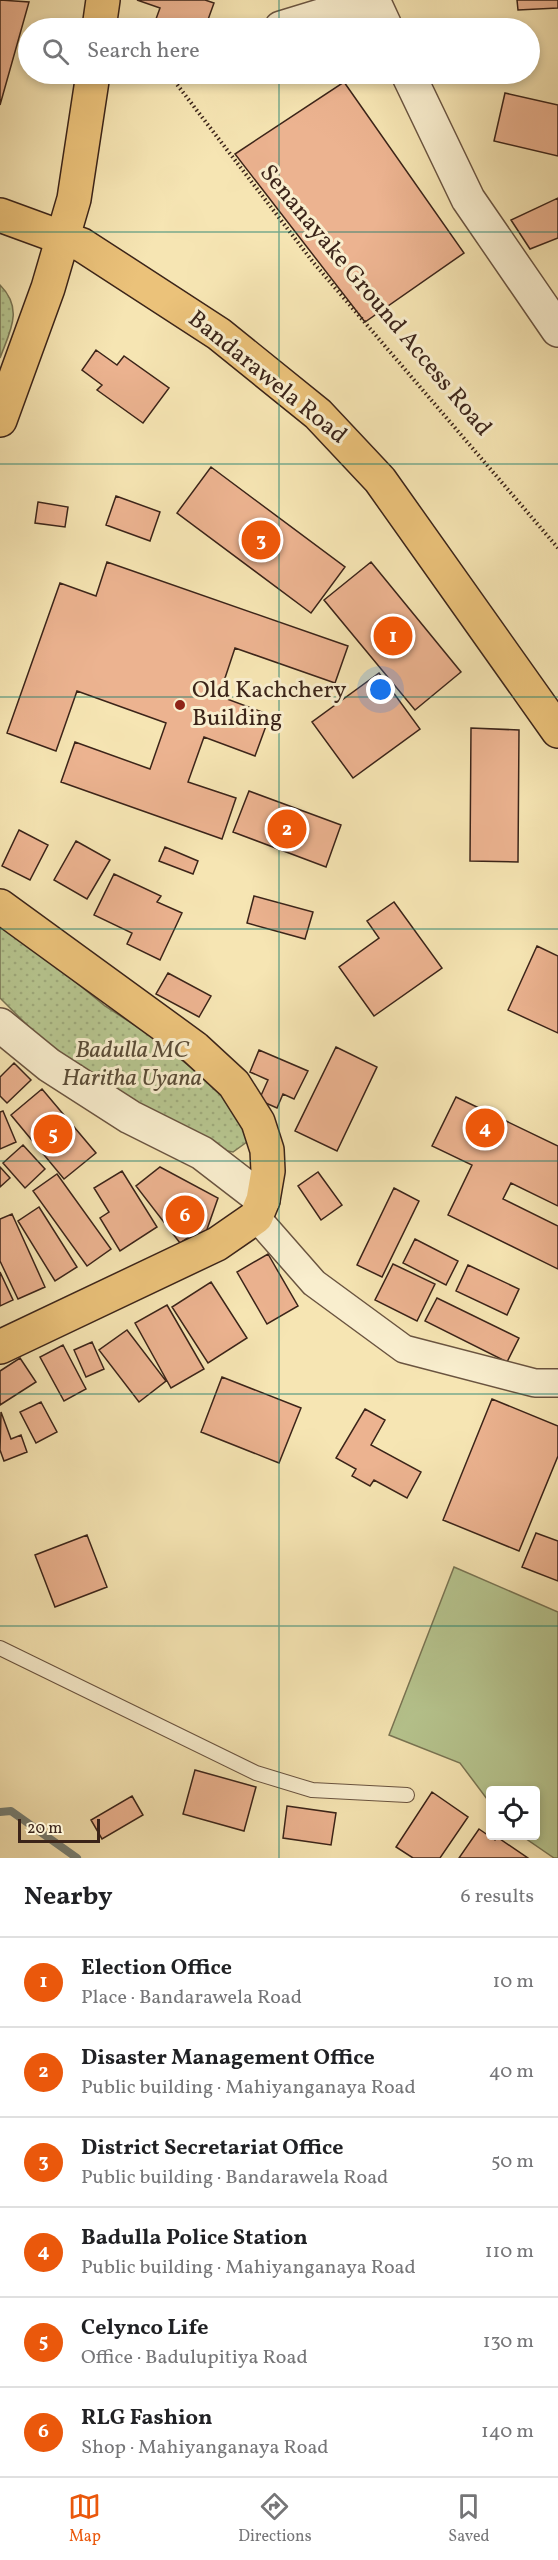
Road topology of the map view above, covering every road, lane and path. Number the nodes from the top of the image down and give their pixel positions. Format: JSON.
{"nodes":[{"id":1,"x":103,"y":0,"type":"edge"},
{"id":2,"x":373,"y":0,"type":"edge"},
{"id":3,"x":100,"y":18,"type":"edge"},
{"id":4,"x":314,"y":18,"type":"edge"},
{"id":5,"x":381,"y":18,"type":"edge"},
{"id":6,"x":91,"y":84,"type":"edge"},
{"id":7,"x":177,"y":84,"type":"edge"},
{"id":8,"x":413,"y":84,"type":"edge"},
{"id":9,"x":0,"y":215,"type":"edge"},
{"id":10,"x":63,"y":237,"type":"junction"},
{"id":11,"x":558,"y":330,"type":"edge"},
{"id":12,"x":0,"y":420,"type":"edge"},
{"id":13,"x":558,"y":548,"type":"edge"},
{"id":14,"x":558,"y":731,"type":"edge"},
{"id":15,"x":0,"y":906,"type":"edge"},
{"id":16,"x":0,"y":1024,"type":"edge"},
{"id":17,"x":260,"y":1208,"type":"junction"},
{"id":18,"x":0,"y":1347,"type":"edge"},
{"id":19,"x":558,"y":1383,"type":"edge"},
{"id":20,"x":0,"y":1648,"type":"edge"},
{"id":21,"x":407,"y":1795,"type":"dead end"}],
"edges":[{"from":1,"to":3,"type":"main road"},
{"from":2,"to":4,"type":"street"},
{"from":2,"to":5,"type":"street"},
{"from":6,"to":10,"type":"main road"},
{"from":7,"to":13,"type":"path","name":"Senanayake Ground Access Road"},
{"from":8,"to":11,"type":"street"},
{"from":9,"to":10,"type":"main road","name":"Bandarawela Road"},
{"from":10,"to":12,"type":"main road"},
{"from":10,"to":14,"type":"main road","name":"Bandarawela Road"},
{"from":15,"to":17,"type":"main road"},
{"from":16,"to":17,"type":"street"},
{"from":17,"to":18,"type":"main road"},
{"from":17,"to":19,"type":"street"},
{"from":20,"to":21,"type":"lane"}]}
